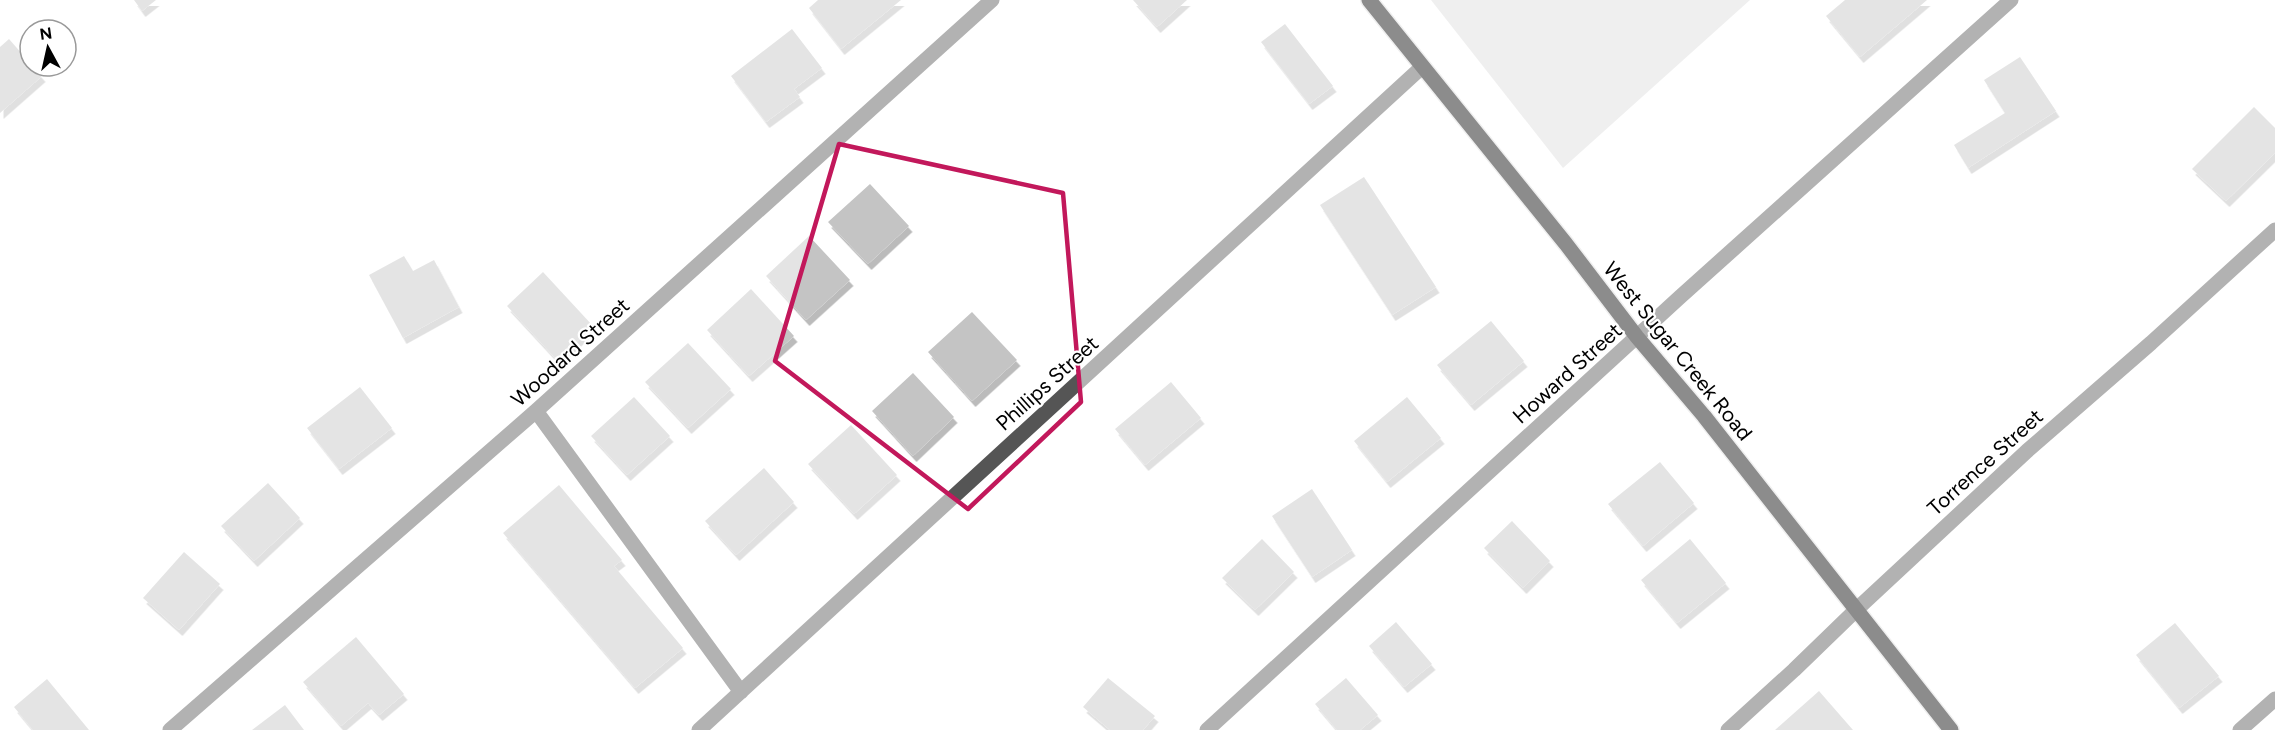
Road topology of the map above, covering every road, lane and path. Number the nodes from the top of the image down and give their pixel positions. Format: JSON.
{"nodes":[{"id":1,"x":992,"y":0,"type":"edge"},
{"id":2,"x":1369,"y":0,"type":"edge"},
{"id":3,"x":2011,"y":0,"type":"edge"},
{"id":4,"x":1422,"y":67,"type":"junction"},
{"id":5,"x":2275,"y":230,"type":"edge"},
{"id":6,"x":1637,"y":338,"type":"junction"},
{"id":7,"x":536,"y":411,"type":"junction"},
{"id":8,"x":1857,"y":609,"type":"junction"},
{"id":9,"x":741,"y":692,"type":"junction"},
{"id":10,"x":2275,"y":699,"type":"edge"},
{"id":11,"x":170,"y":730,"type":"edge"},
{"id":12,"x":699,"y":730,"type":"edge"},
{"id":13,"x":1206,"y":730,"type":"edge"},
{"id":14,"x":1728,"y":730,"type":"edge"},
{"id":15,"x":1952,"y":730,"type":"edge"},
{"id":16,"x":2240,"y":730,"type":"edge"}],
"edges":[{"from":1,"to":7,"type":"street","name":"Woodard Street"},
{"from":2,"to":4,"type":"main road","name":"West Sugar Creek Road"},
{"from":3,"to":6,"type":"street","name":"Howard Street"},
{"from":4,"to":6,"type":"main road","name":"West Sugar Creek Road"},
{"from":4,"to":9,"type":"street","name":"Phillips Street"},
{"from":5,"to":8,"type":"street","name":"Torrence Street"},
{"from":6,"to":8,"type":"main road","name":"West Sugar Creek Road"},
{"from":6,"to":13,"type":"street","name":"Howard Street"},
{"from":7,"to":9,"type":"street"},
{"from":7,"to":11,"type":"street","name":"Woodard Street"},
{"from":8,"to":14,"type":"street","name":"Torrence Street"},
{"from":8,"to":15,"type":"main road","name":"West Sugar Creek Road"},
{"from":9,"to":12,"type":"street","name":"Phillips Street"},
{"from":10,"to":16,"type":"street"}]}
